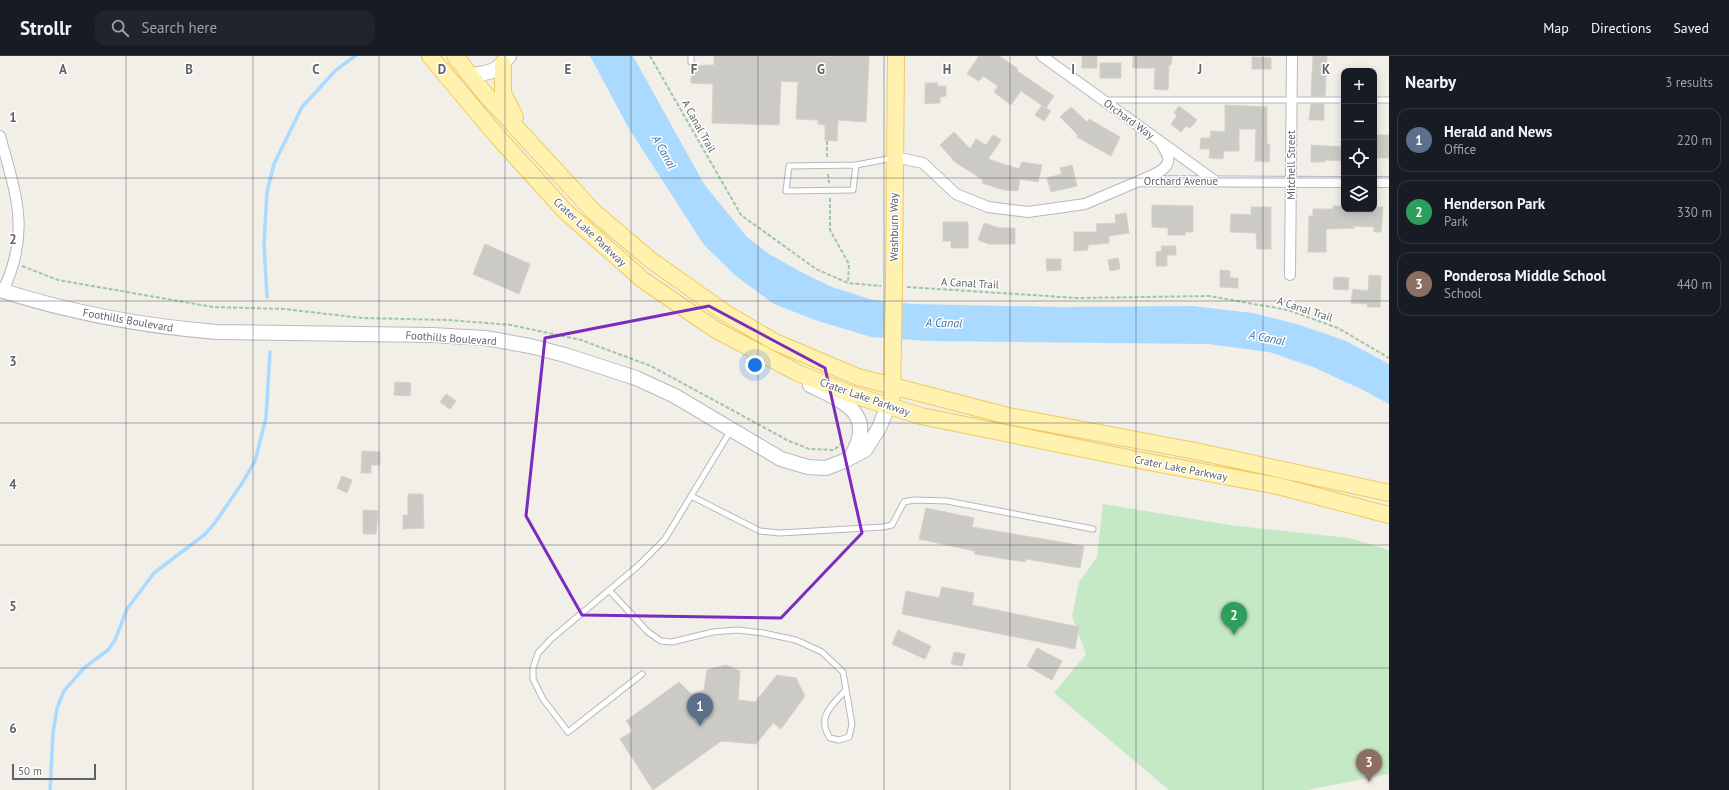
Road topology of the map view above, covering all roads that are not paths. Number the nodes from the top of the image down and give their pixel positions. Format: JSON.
{"nodes":[{"id":1,"x":430,"y":56,"type":"edge"},
{"id":2,"x":455,"y":56,"type":"edge"},
{"id":3,"x":896,"y":56,"type":"edge"},
{"id":4,"x":1042,"y":56,"type":"edge"},
{"id":5,"x":1292,"y":56,"type":"edge"},
{"id":6,"x":506,"y":60,"type":"edge"},
{"id":7,"x":470,"y":75,"type":"junction"},
{"id":8,"x":1292,"y":99,"type":"junction"},
{"id":9,"x":1103,"y":100,"type":"junction"},
{"id":10,"x":1341,"y":100,"type":"edge"},
{"id":11,"x":1377,"y":100,"type":"edge"},
{"id":12,"x":1389,"y":100,"type":"edge"},
{"id":13,"x":0,"y":136,"type":"edge"},
{"id":14,"x":1160,"y":141,"type":"junction"},
{"id":15,"x":533,"y":146,"type":"junction"},
{"id":16,"x":895,"y":157,"type":"junction"},
{"id":17,"x":856,"y":165,"type":"junction"},
{"id":18,"x":1139,"y":181,"type":"junction"},
{"id":19,"x":1215,"y":181,"type":"junction"},
{"id":20,"x":1291,"y":182,"type":"junction"},
{"id":21,"x":1341,"y":182,"type":"edge"},
{"id":22,"x":1377,"y":182,"type":"edge"},
{"id":23,"x":1389,"y":182,"type":"edge"},
{"id":24,"x":1290,"y":275,"type":"dead end"},
{"id":25,"x":2,"y":290,"type":"edge"},
{"id":26,"x":783,"y":365,"type":"junction"},
{"id":27,"x":890,"y":397,"type":"junction"},
{"id":28,"x":732,"y":430,"type":"junction"},
{"id":29,"x":851,"y":457,"type":"junction"},
{"id":30,"x":1389,"y":493,"type":"edge"},
{"id":31,"x":691,"y":496,"type":"junction"},
{"id":32,"x":1389,"y":515,"type":"edge"},
{"id":33,"x":1094,"y":529,"type":"dead end"},
{"id":34,"x":609,"y":590,"type":"junction"},
{"id":35,"x":642,"y":674,"type":"dead end"},
{"id":36,"x":846,"y":690,"type":"junction"}],
"edges":[{"from":1,"to":26,"type":"main road","name":"Crater Lake Parkway"},
{"from":2,"to":7,"type":"main road","name":"Crater Lake Parkway"},
{"from":3,"to":16,"type":"main road","name":"Washburn Way"},
{"from":4,"to":9,"type":"street","name":"Orchard Way"},
{"from":5,"to":8,"type":"street","name":"Mitchell Street"},
{"from":6,"to":7,"type":"main road"},
{"from":6,"to":15,"type":"main road"},
{"from":7,"to":15,"type":"main road","name":"Crater Lake Parkway"},
{"from":8,"to":9,"type":"lane"},
{"from":8,"to":10,"type":"lane"},
{"from":8,"to":20,"type":"street","name":"Mitchell Street"},
{"from":9,"to":14,"type":"street","name":"Orchard Way"},
{"from":11,"to":12,"type":"lane"},
{"from":13,"to":25,"type":"street"},
{"from":14,"to":18,"type":"street"},
{"from":14,"to":19,"type":"street","name":"Orchard Way"},
{"from":15,"to":27,"type":"main road","name":"Crater Lake Parkway"},
{"from":16,"to":17,"type":"lane"},
{"from":16,"to":18,"type":"street","name":"Orchard Avenue"},
{"from":16,"to":27,"type":"main road","name":"Washburn Way"},
{"from":17,"to":17,"type":"lane"},
{"from":18,"to":19,"type":"street","name":"Orchard Avenue"},
{"from":19,"to":20,"type":"street","name":"Orchard Avenue"},
{"from":20,"to":21,"type":"street","name":"Orchard Avenue"},
{"from":20,"to":24,"type":"street","name":"Mitchell Street"},
{"from":22,"to":23,"type":"street"},
{"from":25,"to":28,"type":"main road","name":"Foothills Boulevard"},
{"from":26,"to":27,"type":"main road","name":"Crater Lake Parkway"},
{"from":26,"to":29,"type":"main road"},
{"from":27,"to":29,"type":"main road","name":"Foothills Boulevard"},
{"from":27,"to":30,"type":"main road","name":"Crater Lake Parkway"},
{"from":27,"to":32,"type":"main road","name":"Crater Lake Parkway"},
{"from":28,"to":29,"type":"main road","name":"Foothills Boulevard"},
{"from":28,"to":31,"type":"lane"},
{"from":31,"to":33,"type":"lane"},
{"from":31,"to":34,"type":"lane"},
{"from":34,"to":35,"type":"lane"},
{"from":34,"to":36,"type":"lane"},
{"from":36,"to":36,"type":"lane"}]}
